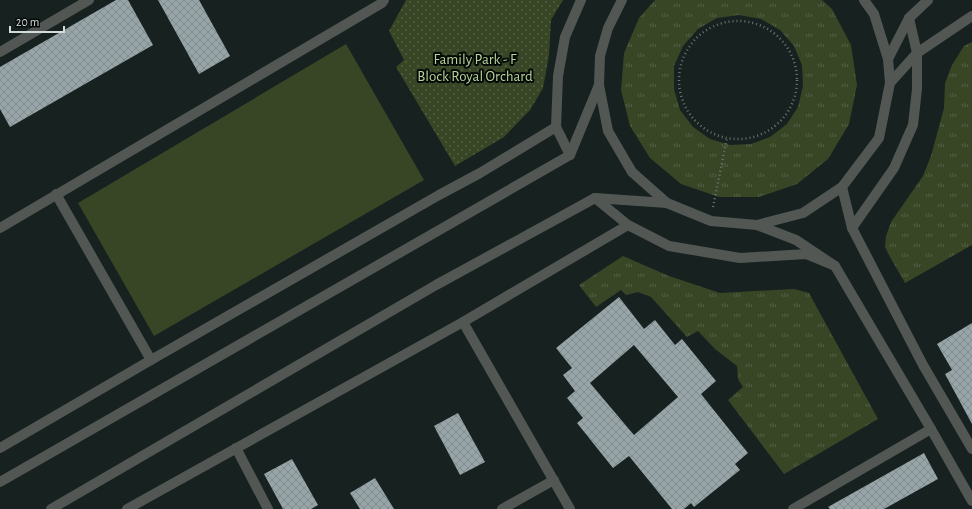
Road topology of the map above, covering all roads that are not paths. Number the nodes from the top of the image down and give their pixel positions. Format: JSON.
{"nodes":[{"id":1,"x":89,"y":0,"type":"edge"},
{"id":2,"x":384,"y":0,"type":"edge"},
{"id":3,"x":581,"y":0,"type":"edge"},
{"id":4,"x":622,"y":0,"type":"edge"},
{"id":5,"x":864,"y":0,"type":"edge"},
{"id":6,"x":928,"y":0,"type":"edge"},
{"id":7,"x":73,"y":4,"type":"edge"},
{"id":8,"x":972,"y":16,"type":"edge"},
{"id":9,"x":909,"y":18,"type":"junction"},
{"id":10,"x":0,"y":52,"type":"edge"},
{"id":11,"x":917,"y":53,"type":"junction"},
{"id":12,"x":888,"y":59,"type":"junction"},
{"id":13,"x":890,"y":83,"type":"junction"},
{"id":14,"x":599,"y":85,"type":"junction"},
{"id":15,"x":556,"y":127,"type":"junction"},
{"id":16,"x":570,"y":155,"type":"junction"},
{"id":17,"x":842,"y":187,"type":"junction"},
{"id":18,"x":56,"y":194,"type":"junction"},
{"id":19,"x":595,"y":198,"type":"junction"},
{"id":20,"x":667,"y":203,"type":"junction"},
{"id":21,"x":628,"y":225,"type":"junction"},
{"id":22,"x":757,"y":225,"type":"junction"},
{"id":23,"x":0,"y":228,"type":"edge"},
{"id":24,"x":852,"y":228,"type":"junction"},
{"id":25,"x":835,"y":266,"type":"junction"},
{"id":26,"x":463,"y":322,"type":"junction"},
{"id":27,"x":151,"y":360,"type":"junction"},
{"id":28,"x":931,"y":429,"type":"junction"},
{"id":29,"x":0,"y":448,"type":"edge"},
{"id":30,"x":236,"y":448,"type":"junction"},
{"id":31,"x":972,"y":449,"type":"edge"},
{"id":32,"x":554,"y":480,"type":"junction"},
{"id":33,"x":0,"y":482,"type":"edge"},
{"id":34,"x":972,"y":501,"type":"edge"},
{"id":35,"x":804,"y":506,"type":"edge"},
{"id":36,"x":51,"y":509,"type":"edge"},
{"id":37,"x":127,"y":509,"type":"edge"},
{"id":38,"x":268,"y":509,"type":"edge"},
{"id":39,"x":502,"y":509,"type":"edge"},
{"id":40,"x":570,"y":509,"type":"edge"},
{"id":41,"x":794,"y":509,"type":"edge"}],
"edges":[{"from":1,"to":7,"type":"street"},
{"from":2,"to":18,"type":"street"},
{"from":3,"to":15,"type":"street"},
{"from":4,"to":14,"type":"street"},
{"from":5,"to":12,"type":"street"},
{"from":6,"to":9,"type":"street"},
{"from":7,"to":10,"type":"street"},
{"from":8,"to":11,"type":"street"},
{"from":9,"to":11,"type":"street"},
{"from":9,"to":12,"type":"street"},
{"from":11,"to":13,"type":"street"},
{"from":11,"to":24,"type":"street"},
{"from":12,"to":13,"type":"street"},
{"from":13,"to":17,"type":"street"},
{"from":14,"to":16,"type":"street"},
{"from":14,"to":20,"type":"street"},
{"from":15,"to":16,"type":"street"},
{"from":15,"to":27,"type":"street"},
{"from":16,"to":33,"type":"street"},
{"from":17,"to":22,"type":"street"},
{"from":17,"to":24,"type":"street"},
{"from":18,"to":23,"type":"street"},
{"from":18,"to":27,"type":"street"},
{"from":19,"to":20,"type":"street"},
{"from":19,"to":21,"type":"street"},
{"from":19,"to":36,"type":"street"},
{"from":20,"to":22,"type":"street"},
{"from":21,"to":25,"type":"street"},
{"from":21,"to":26,"type":"street"},
{"from":22,"to":25,"type":"street"},
{"from":24,"to":31,"type":"street"},
{"from":25,"to":28,"type":"street"},
{"from":26,"to":30,"type":"street"},
{"from":26,"to":32,"type":"street"},
{"from":27,"to":29,"type":"street"},
{"from":28,"to":34,"type":"street"},
{"from":28,"to":35,"type":"street"},
{"from":30,"to":37,"type":"street"},
{"from":30,"to":38,"type":"street"},
{"from":32,"to":39,"type":"street"},
{"from":32,"to":40,"type":"street"},
{"from":35,"to":41,"type":"street"}]}
